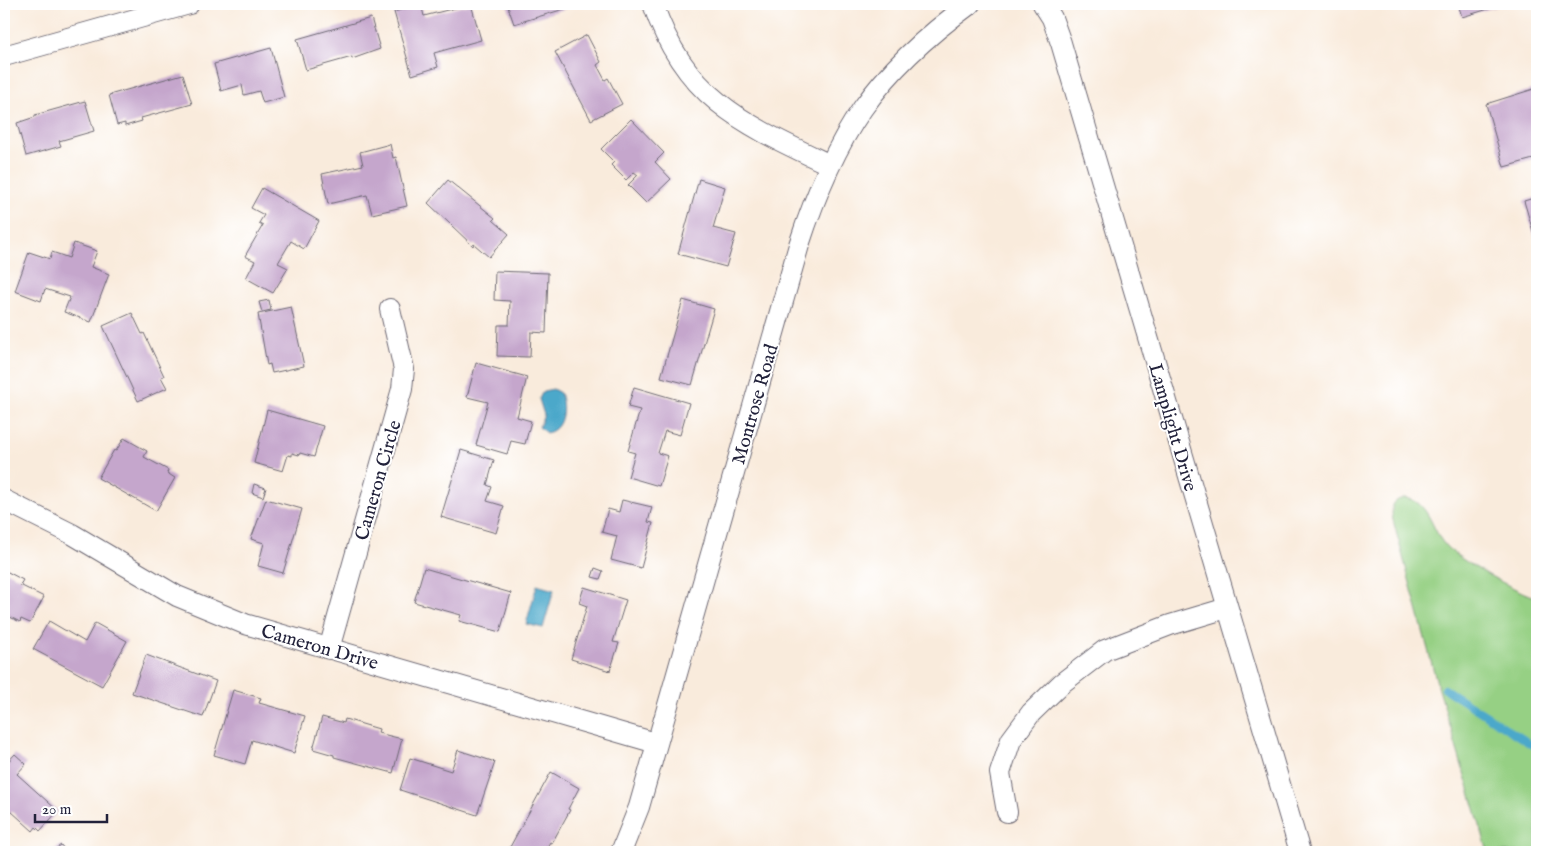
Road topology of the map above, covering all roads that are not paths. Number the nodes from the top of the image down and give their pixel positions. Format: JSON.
{"nodes":[{"id":1,"x":189,"y":4,"type":"edge"},
{"id":2,"x":653,"y":4,"type":"edge"},
{"id":3,"x":970,"y":4,"type":"edge"},
{"id":4,"x":1043,"y":4,"type":"edge"},
{"id":5,"x":4,"y":56,"type":"edge"},
{"id":6,"x":828,"y":164,"type":"junction"},
{"id":7,"x":390,"y":309,"type":"dead end"},
{"id":8,"x":4,"y":500,"type":"edge"},
{"id":9,"x":1227,"y":608,"type":"junction"},
{"id":10,"x":329,"y":649,"type":"junction"},
{"id":11,"x":656,"y":743,"type":"junction"},
{"id":12,"x":1007,"y":812,"type":"dead end"},
{"id":13,"x":621,"y":852,"type":"edge"},
{"id":14,"x":1300,"y":852,"type":"edge"}],
"edges":[{"from":1,"to":5,"type":"street"},
{"from":2,"to":6,"type":"street"},
{"from":3,"to":6,"type":"street","name":"Montrose Road"},
{"from":4,"to":9,"type":"street","name":"Lamplight Drive"},
{"from":6,"to":11,"type":"street","name":"Montrose Road"},
{"from":7,"to":10,"type":"street","name":"Cameron Circle"},
{"from":8,"to":10,"type":"street","name":"Cameron Drive"},
{"from":9,"to":12,"type":"street"},
{"from":9,"to":14,"type":"street","name":"Lamplight Drive"},
{"from":10,"to":11,"type":"street","name":"Cameron Drive"},
{"from":11,"to":13,"type":"street","name":"Montrose Road"}]}
